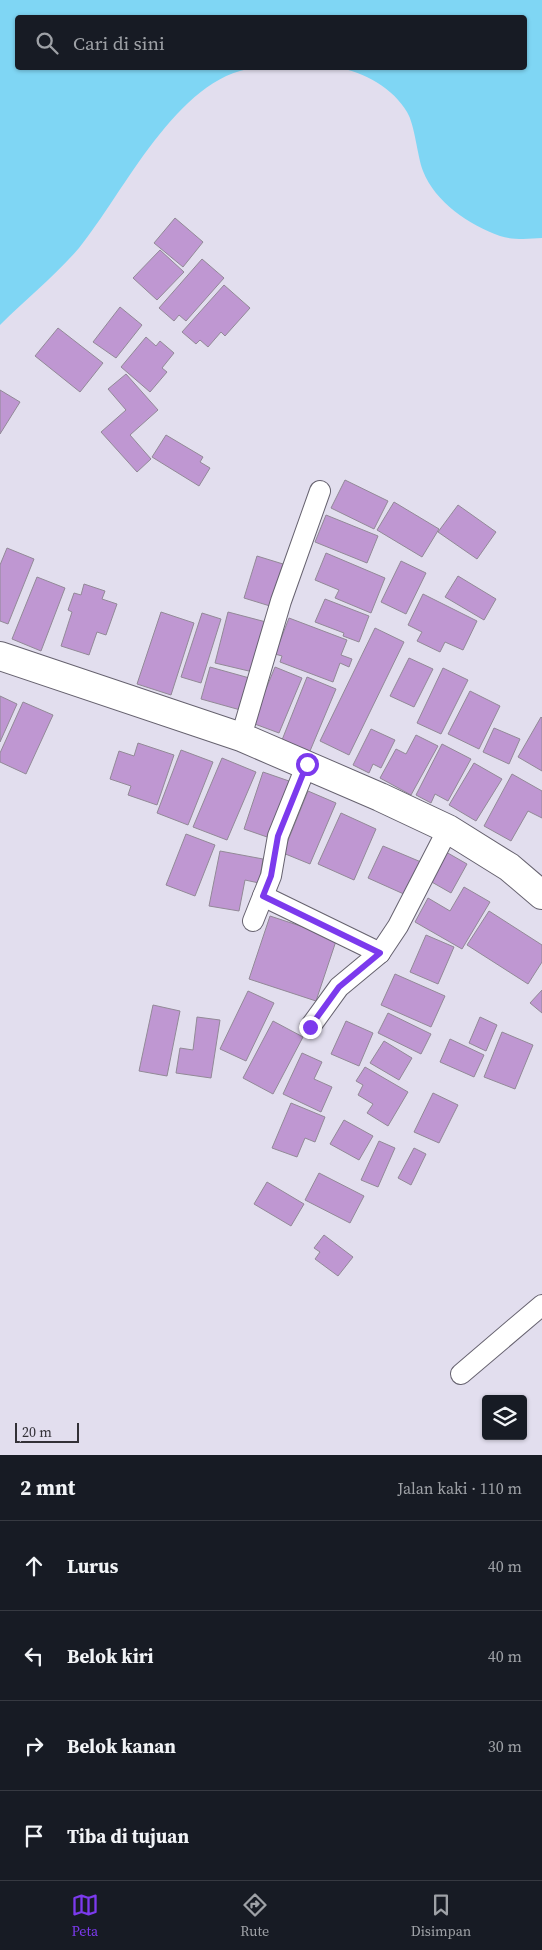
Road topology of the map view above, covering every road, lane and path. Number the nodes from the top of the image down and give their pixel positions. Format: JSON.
{"nodes":[{"id":1,"x":320,"y":491,"type":"dead end"},
{"id":2,"x":0,"y":656,"type":"edge"},
{"id":3,"x":241,"y":737,"type":"junction"},
{"id":4,"x":307,"y":764,"type":"junction"},
{"id":5,"x":448,"y":830,"type":"junction"},
{"id":6,"x":542,"y":895,"type":"edge"},
{"id":7,"x":263,"y":896,"type":"junction"},
{"id":8,"x":253,"y":921,"type":"dead end"},
{"id":9,"x":380,"y":953,"type":"junction"},
{"id":10,"x":310,"y":1027,"type":"dead end"},
{"id":11,"x":542,"y":1305,"type":"edge"},
{"id":12,"x":461,"y":1374,"type":"dead end"}],
"edges":[{"from":1,"to":3,"type":"street"},
{"from":2,"to":3,"type":"highway"},
{"from":3,"to":4,"type":"highway"},
{"from":4,"to":5,"type":"highway"},
{"from":4,"to":7,"type":"street"},
{"from":5,"to":6,"type":"highway"},
{"from":5,"to":9,"type":"street"},
{"from":7,"to":8,"type":"street"},
{"from":7,"to":9,"type":"street"},
{"from":9,"to":10,"type":"street"},
{"from":11,"to":12,"type":"street"}]}
